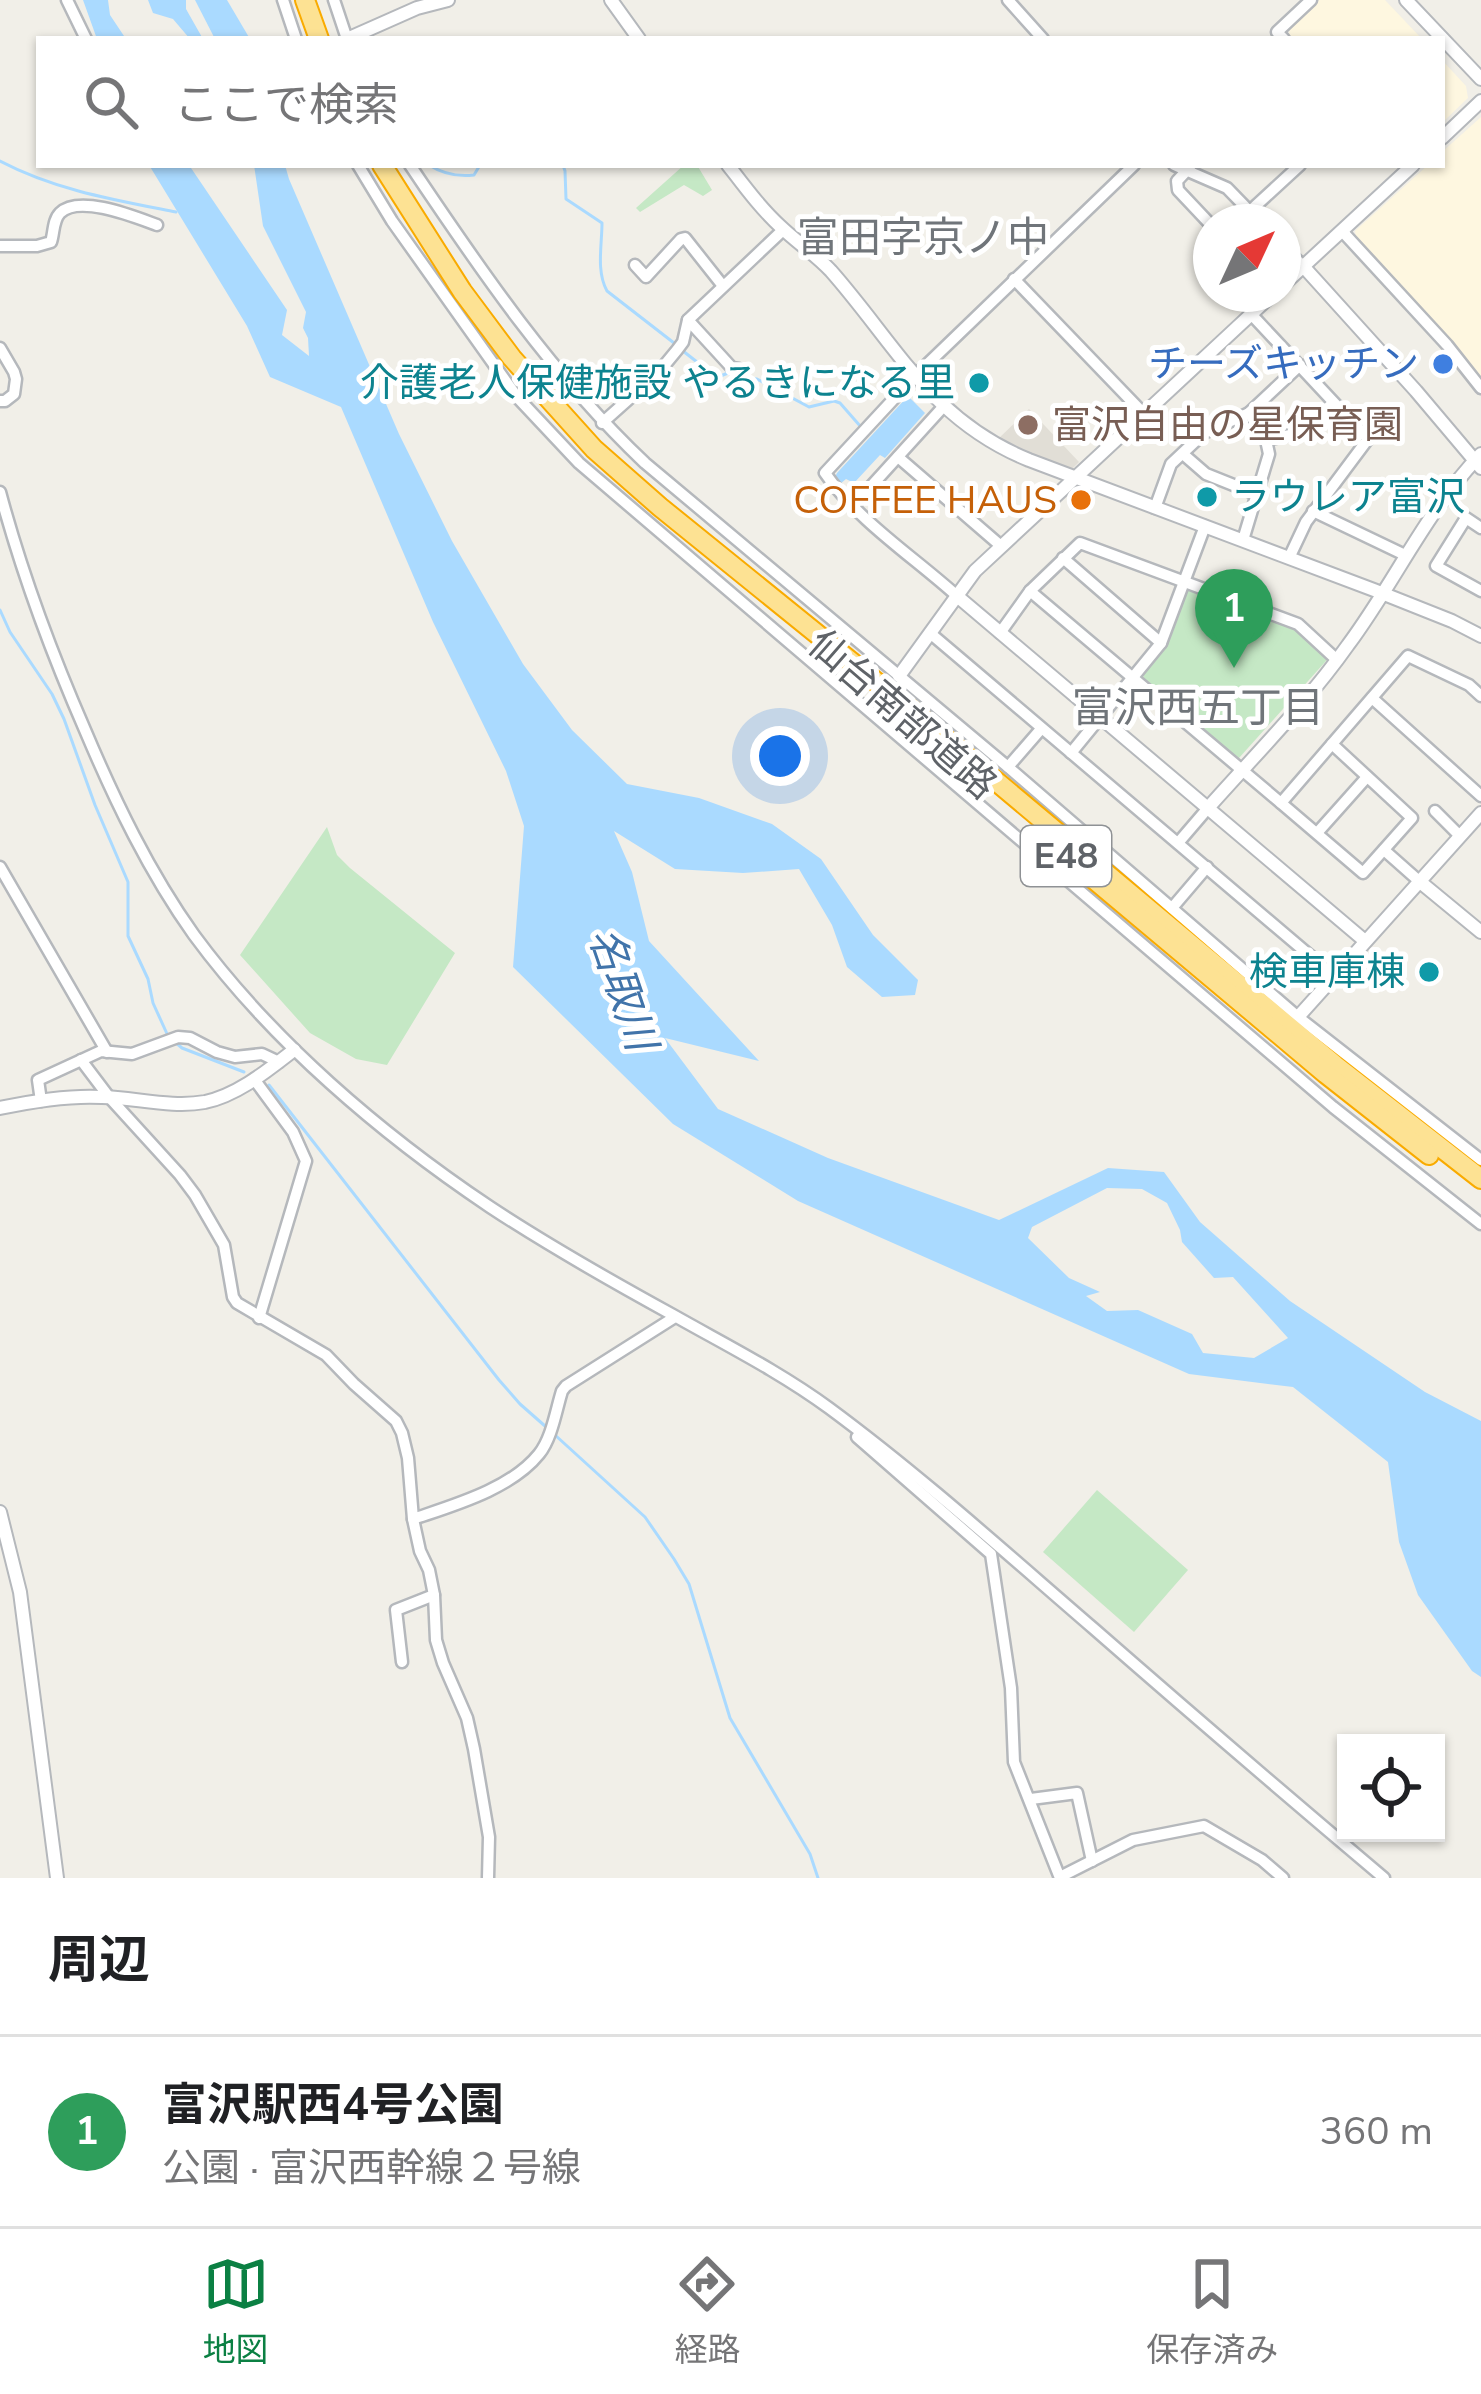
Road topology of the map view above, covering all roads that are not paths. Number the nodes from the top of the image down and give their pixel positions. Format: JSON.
{"nodes":[{"id":1,"x":68,"y":0,"type":"edge"},
{"id":2,"x":283,"y":0,"type":"edge"},
{"id":3,"x":305,"y":0,"type":"edge"},
{"id":4,"x":334,"y":0,"type":"edge"},
{"id":5,"x":448,"y":0,"type":"edge"},
{"id":6,"x":611,"y":0,"type":"edge"},
{"id":7,"x":1008,"y":0,"type":"edge"},
{"id":8,"x":1310,"y":0,"type":"edge"},
{"id":9,"x":1406,"y":0,"type":"edge"},
{"id":10,"x":85,"y":36,"type":"edge"},
{"id":11,"x":295,"y":36,"type":"edge"},
{"id":12,"x":318,"y":36,"type":"edge"},
{"id":13,"x":346,"y":36,"type":"edge"},
{"id":14,"x":354,"y":36,"type":"edge"},
{"id":15,"x":637,"y":36,"type":"edge"},
{"id":16,"x":1040,"y":36,"type":"edge"},
{"id":17,"x":1281,"y":36,"type":"edge"},
{"id":18,"x":1440,"y":36,"type":"edge"},
{"id":19,"x":1445,"y":41,"type":"edge"},
{"id":20,"x":1481,"y":79,"type":"edge"},
{"id":21,"x":1481,"y":101,"type":"edge"},
{"id":22,"x":1445,"y":135,"type":"edge"},
{"id":23,"x":360,"y":168,"type":"edge"},
{"id":24,"x":384,"y":168,"type":"edge"},
{"id":25,"x":412,"y":168,"type":"edge"},
{"id":26,"x":730,"y":168,"type":"edge"},
{"id":27,"x":1131,"y":168,"type":"edge"},
{"id":28,"x":1184,"y":168,"type":"edge"},
{"id":29,"x":1187,"y":168,"type":"edge"},
{"id":30,"x":1297,"y":168,"type":"edge"},
{"id":31,"x":1409,"y":168,"type":"edge"},
{"id":32,"x":1243,"y":204,"type":"edge"},
{"id":33,"x":1259,"y":204,"type":"edge"},
{"id":34,"x":1193,"y":206,"type":"edge"},
{"id":35,"x":157,"y":226,"type":"dead end"},
{"id":36,"x":783,"y":230,"type":"junction"},
{"id":37,"x":1342,"y":231,"type":"junction"},
{"id":38,"x":0,"y":245,"type":"edge"},
{"id":39,"x":635,"y":266,"type":"dead end"},
{"id":40,"x":1303,"y":266,"type":"joint"},
{"id":41,"x":1014,"y":279,"type":"junction"},
{"id":42,"x":723,"y":286,"type":"junction"},
{"id":43,"x":1251,"y":314,"type":"joint"},
{"id":44,"x":688,"y":320,"type":"junction"},
{"id":45,"x":0,"y":348,"type":"edge"},
{"id":46,"x":1300,"y":365,"type":"junction"},
{"id":47,"x":739,"y":369,"type":"dead end"},
{"id":48,"x":914,"y":376,"type":"junction"},
{"id":49,"x":1481,"y":388,"type":"edge"},
{"id":50,"x":0,"y":401,"type":"edge"},
{"id":51,"x":1334,"y":403,"type":"junction"},
{"id":52,"x":943,"y":407,"type":"junction"},
{"id":53,"x":1249,"y":413,"type":"junction"},
{"id":54,"x":1144,"y":414,"type":"junction"},
{"id":55,"x":602,"y":422,"type":"junction"},
{"id":56,"x":1266,"y":440,"type":"junction"},
{"id":57,"x":1183,"y":454,"type":"junction"},
{"id":58,"x":898,"y":457,"type":"junction"},
{"id":59,"x":1479,"y":460,"type":"edge"},
{"id":60,"x":1076,"y":477,"type":"junction"},
{"id":61,"x":0,"y":492,"type":"edge"},
{"id":62,"x":1256,"y":494,"type":"junction"},
{"id":63,"x":854,"y":505,"type":"junction"},
{"id":64,"x":660,"y":507,"type":"junction"},
{"id":65,"x":1155,"y":508,"type":"junction"},
{"id":66,"x":1313,"y":511,"type":"junction"},
{"id":67,"x":0,"y":515,"type":"edge"},
{"id":68,"x":1205,"y":526,"type":"junction"},
{"id":69,"x":10,"y":527,"type":"junction"},
{"id":70,"x":1481,"y":528,"type":"edge"},
{"id":71,"x":1243,"y":540,"type":"junction"},
{"id":72,"x":1001,"y":546,"type":"junction"},
{"id":73,"x":1405,"y":555,"type":"junction"},
{"id":74,"x":1289,"y":558,"type":"junction"},
{"id":75,"x":1063,"y":559,"type":"junction"},
{"id":76,"x":1186,"y":581,"type":"junction"},
{"id":77,"x":1030,"y":591,"type":"junction"},
{"id":78,"x":1481,"y":591,"type":"edge"},
{"id":79,"x":1384,"y":594,"type":"junction"},
{"id":80,"x":957,"y":596,"type":"junction"},
{"id":81,"x":930,"y":632,"type":"junction"},
{"id":82,"x":1000,"y":633,"type":"junction"},
{"id":83,"x":1481,"y":635,"type":"edge"},
{"id":84,"x":1161,"y":643,"type":"junction"},
{"id":85,"x":1337,"y":660,"type":"junction"},
{"id":86,"x":899,"y":676,"type":"junction"},
{"id":87,"x":1133,"y":678,"type":"junction"},
{"id":88,"x":1481,"y":696,"type":"edge"},
{"id":89,"x":1372,"y":698,"type":"junction"},
{"id":90,"x":1100,"y":718,"type":"junction"},
{"id":91,"x":1041,"y":729,"type":"junction"},
{"id":92,"x":1332,"y":744,"type":"junction"},
{"id":93,"x":1071,"y":753,"type":"junction"},
{"id":94,"x":1008,"y":767,"type":"junction"},
{"id":95,"x":1242,"y":770,"type":"junction"},
{"id":96,"x":1367,"y":777,"type":"junction"},
{"id":97,"x":1481,"y":796,"type":"edge"},
{"id":98,"x":1281,"y":803,"type":"junction"},
{"id":99,"x":1208,"y":808,"type":"junction"},
{"id":100,"x":1435,"y":811,"type":"dead end"},
{"id":101,"x":1481,"y":813,"type":"edge"},
{"id":102,"x":1317,"y":833,"type":"junction"},
{"id":103,"x":1460,"y":836,"type":"junction"},
{"id":104,"x":1178,"y":843,"type":"junction"},
{"id":105,"x":1384,"y":850,"type":"junction"},
{"id":106,"x":1207,"y":867,"type":"junction"},
{"id":107,"x":0,"y":868,"type":"edge"},
{"id":108,"x":1419,"y":880,"type":"junction"},
{"id":109,"x":1172,"y":908,"type":"junction"},
{"id":110,"x":1481,"y":932,"type":"edge"},
{"id":111,"x":1365,"y":941,"type":"junction"},
{"id":112,"x":1334,"y":976,"type":"junction"},
{"id":113,"x":1298,"y":1017,"type":"junction"},
{"id":114,"x":294,"y":1050,"type":"junction"},
{"id":115,"x":107,"y":1052,"type":"junction"},
{"id":116,"x":81,"y":1060,"type":"junction"},
{"id":117,"x":279,"y":1062,"type":"junction"},
{"id":118,"x":254,"y":1079,"type":"junction"},
{"id":119,"x":109,"y":1097,"type":"junction"},
{"id":120,"x":41,"y":1101,"type":"junction"},
{"id":121,"x":0,"y":1108,"type":"edge"},
{"id":122,"x":1481,"y":1160,"type":"edge"},
{"id":123,"x":1481,"y":1179,"type":"edge"},
{"id":124,"x":1481,"y":1194,"type":"edge"},
{"id":125,"x":1480,"y":1222,"type":"edge"},
{"id":126,"x":675,"y":1317,"type":"junction"},
{"id":127,"x":259,"y":1318,"type":"junction"},
{"id":128,"x":830,"y":1408,"type":"junction"},
{"id":129,"x":0,"y":1512,"type":"edge"},
{"id":130,"x":413,"y":1520,"type":"junction"},
{"id":131,"x":434,"y":1595,"type":"junction"},
{"id":132,"x":402,"y":1662,"type":"dead end"},
{"id":133,"x":1030,"y":1799,"type":"junction"},
{"id":134,"x":1092,"y":1861,"type":"junction"},
{"id":135,"x":56,"y":1878,"type":"edge"},
{"id":136,"x":488,"y":1878,"type":"edge"},
{"id":137,"x":1060,"y":1878,"type":"edge"},
{"id":138,"x":1282,"y":1878,"type":"edge"},
{"id":139,"x":1384,"y":1878,"type":"edge"}],
"edges":[{"from":1,"to":10,"type":"street"},
{"from":2,"to":11,"type":"street"},
{"from":3,"to":12,"type":"highway"},
{"from":4,"to":13,"type":"street"},
{"from":5,"to":14,"type":"street"},
{"from":6,"to":15,"type":"street"},
{"from":7,"to":16,"type":"street"},
{"from":8,"to":17,"type":"street"},
{"from":9,"to":18,"type":"street"},
{"from":19,"to":20,"type":"street"},
{"from":21,"to":22,"type":"street"},
{"from":23,"to":125,"type":"street"},
{"from":24,"to":64,"type":"highway","name":"仙台南部道路","number":"E48"},
{"from":25,"to":55,"type":"street"},
{"from":26,"to":36,"type":"street"},
{"from":27,"to":41,"type":"street"},
{"from":28,"to":34,"type":"street"},
{"from":29,"to":32,"type":"street"},
{"from":30,"to":33,"type":"street"},
{"from":31,"to":37,"type":"street"},
{"from":35,"to":38,"type":"street"},
{"from":36,"to":42,"type":"street"},
{"from":36,"to":48,"type":"street"},
{"from":37,"to":40,"type":"street"},
{"from":37,"to":49,"type":"street"},
{"from":39,"to":42,"type":"street"},
{"from":40,"to":59,"type":"street"},
{"from":41,"to":48,"type":"street"},
{"from":41,"to":54,"type":"street"},
{"from":42,"to":44,"type":"street"},
{"from":43,"to":46,"type":"street"},
{"from":43,"to":54,"type":"street"},
{"from":44,"to":47,"type":"street"},
{"from":44,"to":55,"type":"street"},
{"from":45,"to":50,"type":"street"},
{"from":46,"to":51,"type":"street"},
{"from":46,"to":53,"type":"street"},
{"from":48,"to":52,"type":"street"},
{"from":48,"to":63,"type":"street"},
{"from":51,"to":56,"type":"street"},
{"from":51,"to":66,"type":"street"},
{"from":52,"to":58,"type":"street"},
{"from":52,"to":60,"type":"street"},
{"from":53,"to":56,"type":"street"},
{"from":53,"to":57,"type":"street"},
{"from":54,"to":60,"type":"street"},
{"from":55,"to":86,"type":"street"},
{"from":56,"to":62,"type":"street"},
{"from":57,"to":62,"type":"street"},
{"from":57,"to":65,"type":"street"},
{"from":58,"to":63,"type":"street"},
{"from":58,"to":72,"type":"street"},
{"from":59,"to":73,"type":"street"},
{"from":60,"to":65,"type":"street"},
{"from":60,"to":72,"type":"street"},
{"from":61,"to":69,"type":"street"},
{"from":62,"to":71,"type":"street"},
{"from":63,"to":80,"type":"street"},
{"from":64,"to":123,"type":"highway","name":"仙台南部道路","number":"E48"},
{"from":64,"to":124,"type":"highway","name":"仙台南部道路","number":"E48"},
{"from":65,"to":68,"type":"street"},
{"from":66,"to":73,"type":"street"},
{"from":66,"to":74,"type":"street"},
{"from":67,"to":69,"type":"street"},
{"from":68,"to":71,"type":"street"},
{"from":68,"to":76,"type":"street"},
{"from":69,"to":114,"type":"street"},
{"from":70,"to":78,"type":"street"},
{"from":71,"to":74,"type":"street"},
{"from":72,"to":80,"type":"street"},
{"from":73,"to":79,"type":"street"},
{"from":74,"to":79,"type":"street"},
{"from":75,"to":76,"type":"street"},
{"from":75,"to":77,"type":"street"},
{"from":75,"to":84,"type":"street"},
{"from":76,"to":84,"type":"street"},
{"from":76,"to":85,"type":"street"},
{"from":77,"to":82,"type":"street"},
{"from":77,"to":87,"type":"street"},
{"from":79,"to":83,"type":"street"},
{"from":79,"to":85,"type":"street"},
{"from":80,"to":81,"type":"street"},
{"from":80,"to":82,"type":"street"},
{"from":81,"to":86,"type":"street"},
{"from":81,"to":91,"type":"street"},
{"from":82,"to":90,"type":"street"},
{"from":84,"to":87,"type":"street"},
{"from":85,"to":95,"type":"street"},
{"from":86,"to":94,"type":"street"},
{"from":87,"to":90,"type":"street"},
{"from":87,"to":95,"type":"street"},
{"from":88,"to":89,"type":"street"},
{"from":89,"to":92,"type":"street"},
{"from":89,"to":97,"type":"street"},
{"from":90,"to":93,"type":"street"},
{"from":90,"to":99,"type":"street"},
{"from":91,"to":93,"type":"street"},
{"from":91,"to":94,"type":"street"},
{"from":92,"to":96,"type":"street"},
{"from":92,"to":98,"type":"street"},
{"from":93,"to":104,"type":"street"},
{"from":94,"to":109,"type":"street"},
{"from":95,"to":98,"type":"street"},
{"from":95,"to":99,"type":"street"},
{"from":96,"to":102,"type":"street"},
{"from":96,"to":105,"type":"street"},
{"from":98,"to":102,"type":"street"},
{"from":99,"to":104,"type":"street"},
{"from":99,"to":111,"type":"street"},
{"from":100,"to":103,"type":"street"},
{"from":101,"to":103,"type":"street"},
{"from":102,"to":105,"type":"street"},
{"from":103,"to":108,"type":"street"},
{"from":104,"to":106,"type":"street"},
{"from":105,"to":108,"type":"street"},
{"from":106,"to":109,"type":"street"},
{"from":106,"to":112,"type":"street"},
{"from":107,"to":115,"type":"street"},
{"from":108,"to":110,"type":"street"},
{"from":108,"to":111,"type":"street"},
{"from":109,"to":113,"type":"street"},
{"from":111,"to":112,"type":"street"},
{"from":112,"to":113,"type":"street"},
{"from":113,"to":122,"type":"street"},
{"from":114,"to":117,"type":"street"},
{"from":114,"to":126,"type":"street"},
{"from":115,"to":116,"type":"street"},
{"from":115,"to":117,"type":"street"},
{"from":116,"to":119,"type":"street"},
{"from":116,"to":120,"type":"street"},
{"from":117,"to":118,"type":"street"},
{"from":118,"to":119,"type":"street"},
{"from":118,"to":127,"type":"street"},
{"from":119,"to":120,"type":"street"},
{"from":119,"to":127,"type":"street"},
{"from":120,"to":121,"type":"street"},
{"from":126,"to":128,"type":"street"},
{"from":126,"to":130,"type":"street"},
{"from":127,"to":130,"type":"street"},
{"from":128,"to":133,"type":"street"},
{"from":128,"to":139,"type":"street"},
{"from":129,"to":135,"type":"street"},
{"from":130,"to":131,"type":"street"},
{"from":131,"to":132,"type":"street"},
{"from":131,"to":136,"type":"street"},
{"from":133,"to":134,"type":"street"},
{"from":133,"to":137,"type":"street"},
{"from":134,"to":137,"type":"street"},
{"from":134,"to":138,"type":"street"}]}
